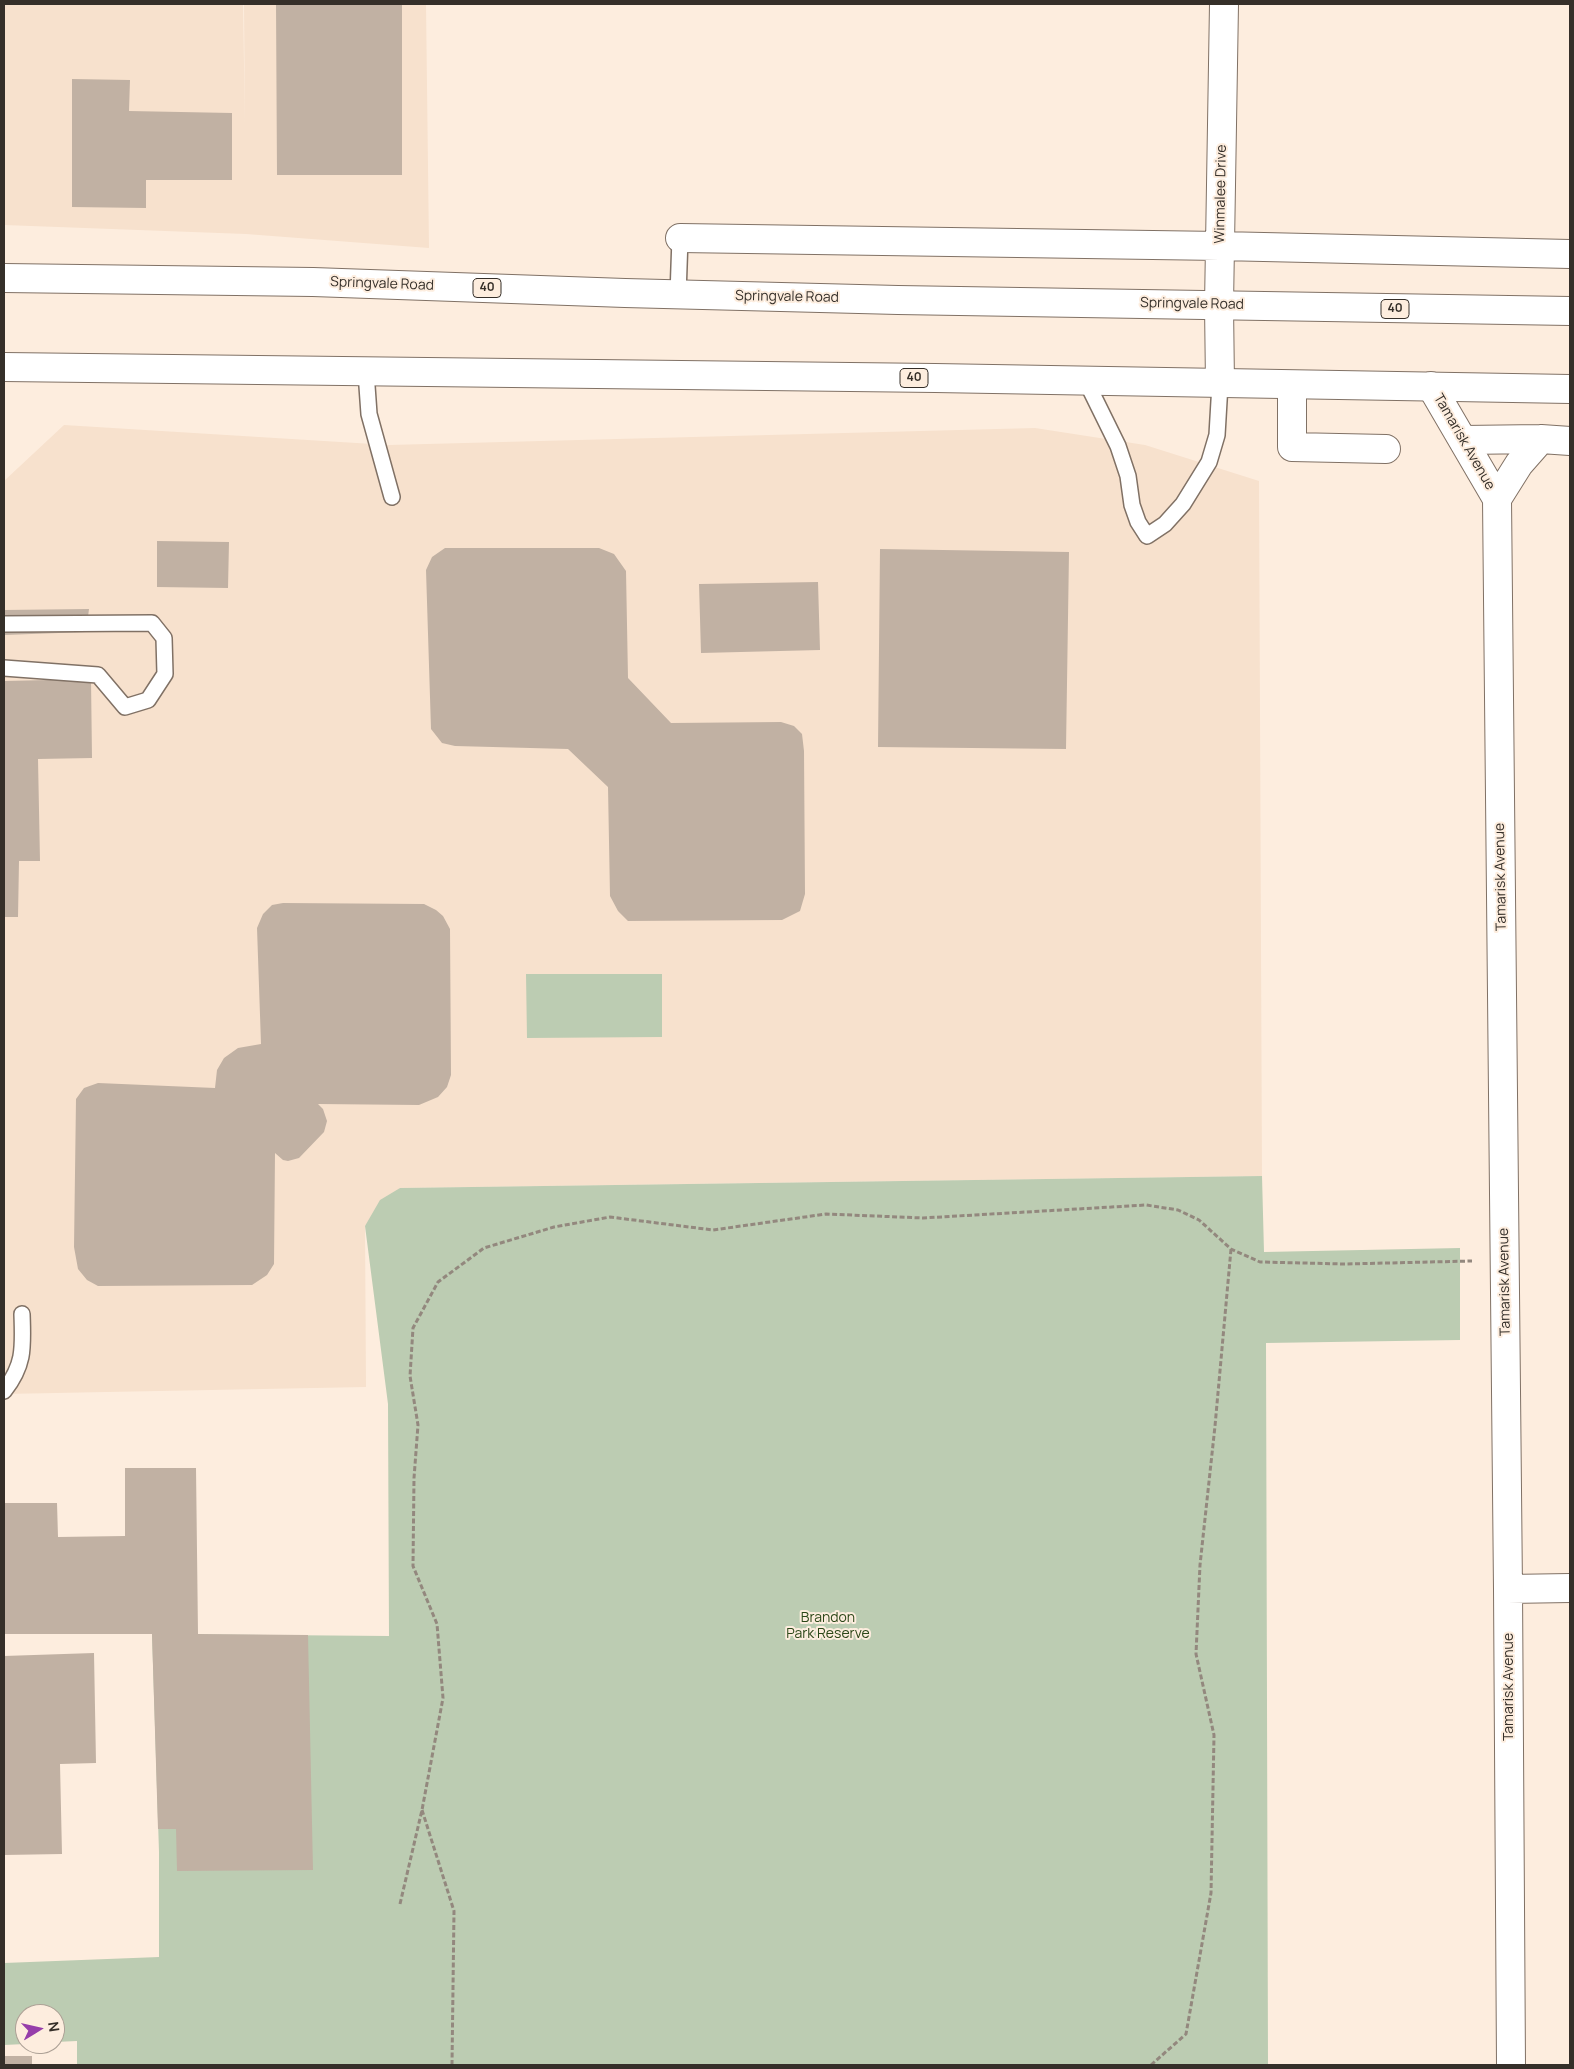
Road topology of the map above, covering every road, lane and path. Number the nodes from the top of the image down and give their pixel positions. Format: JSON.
{"nodes":[{"id":1,"x":1224,"y":4,"type":"edge"},
{"id":2,"x":680,"y":238,"type":"joint"},
{"id":3,"x":1220,"y":246,"type":"junction"},
{"id":4,"x":1570,"y":254,"type":"edge"},
{"id":5,"x":4,"y":278,"type":"edge"},
{"id":6,"x":678,"y":295,"type":"junction"},
{"id":7,"x":1219,"y":304,"type":"junction"},
{"id":8,"x":1570,"y":311,"type":"edge"},
{"id":9,"x":4,"y":367,"type":"edge"},
{"id":10,"x":366,"y":372,"type":"junction"},
{"id":11,"x":1086,"y":381,"type":"junction"},
{"id":12,"x":1220,"y":384,"type":"junction"},
{"id":13,"x":1292,"y":385,"type":"junction"},
{"id":14,"x":1430,"y":386,"type":"junction"},
{"id":15,"x":1570,"y":389,"type":"edge"},
{"id":16,"x":1542,"y":439,"type":"junction"},
{"id":17,"x":1463,"y":440,"type":"junction"},
{"id":18,"x":1570,"y":441,"type":"edge"},
{"id":19,"x":1386,"y":449,"type":"dead end"},
{"id":20,"x":392,"y":497,"type":"dead end"},
{"id":21,"x":1497,"y":499,"type":"junction"},
{"id":22,"x":4,"y":624,"type":"edge"},
{"id":23,"x":4,"y":668,"type":"edge"},
{"id":24,"x":1231,"y":1248,"type":"junction"},
{"id":25,"x":1505,"y":1260,"type":"junction"},
{"id":26,"x":22,"y":1314,"type":"dead end"},
{"id":27,"x":4,"y":1391,"type":"edge"},
{"id":28,"x":1570,"y":1588,"type":"edge"},
{"id":29,"x":1508,"y":1589,"type":"junction"},
{"id":30,"x":422,"y":1810,"type":"junction"},
{"id":31,"x":400,"y":1904,"type":"dead end"},
{"id":32,"x":452,"y":2065,"type":"edge"},
{"id":33,"x":1151,"y":2065,"type":"edge"},
{"id":34,"x":1511,"y":2065,"type":"edge"}],
"edges":[{"from":1,"to":3,"type":"main road","name":"Winmalee Drive"},
{"from":2,"to":3,"type":"main road"},
{"from":2,"to":6,"type":"lane"},
{"from":3,"to":4,"type":"main road"},
{"from":3,"to":7,"type":"main road","name":"Winmalee Drive"},
{"from":5,"to":6,"type":"main road","name":"Springvale Road","number":"40"},
{"from":6,"to":7,"type":"main road","name":"Springvale Road","number":"40"},
{"from":7,"to":8,"type":"main road","name":"Springvale Road","number":"40"},
{"from":7,"to":12,"type":"main road","name":"Winmalee Drive"},
{"from":9,"to":10,"type":"main road","number":"40"},
{"from":10,"to":11,"type":"main road","number":"40"},
{"from":10,"to":20,"type":"lane"},
{"from":11,"to":12,"type":"main road","number":"40"},
{"from":11,"to":12,"type":"lane"},
{"from":12,"to":13,"type":"main road","number":"40"},
{"from":13,"to":14,"type":"main road","number":"40"},
{"from":13,"to":19,"type":"main road"},
{"from":14,"to":15,"type":"main road","number":"40"},
{"from":14,"to":17,"type":"main road","name":"Tamarisk Avenue"},
{"from":16,"to":17,"type":"main road"},
{"from":16,"to":18,"type":"main road"},
{"from":16,"to":21,"type":"main road","name":"Tamarisk Avenue"},
{"from":17,"to":21,"type":"main road","name":"Tamarisk Avenue"},
{"from":21,"to":25,"type":"main road","name":"Tamarisk Avenue"},
{"from":22,"to":23,"type":"lane"},
{"from":24,"to":25,"type":"path"},
{"from":24,"to":30,"type":"path"},
{"from":24,"to":33,"type":"path"},
{"from":25,"to":29,"type":"main road","name":"Tamarisk Avenue"},
{"from":26,"to":27,"type":"lane"},
{"from":28,"to":29,"type":"main road"},
{"from":29,"to":34,"type":"main road","name":"Tamarisk Avenue"},
{"from":30,"to":31,"type":"path"},
{"from":30,"to":32,"type":"path"}]}
